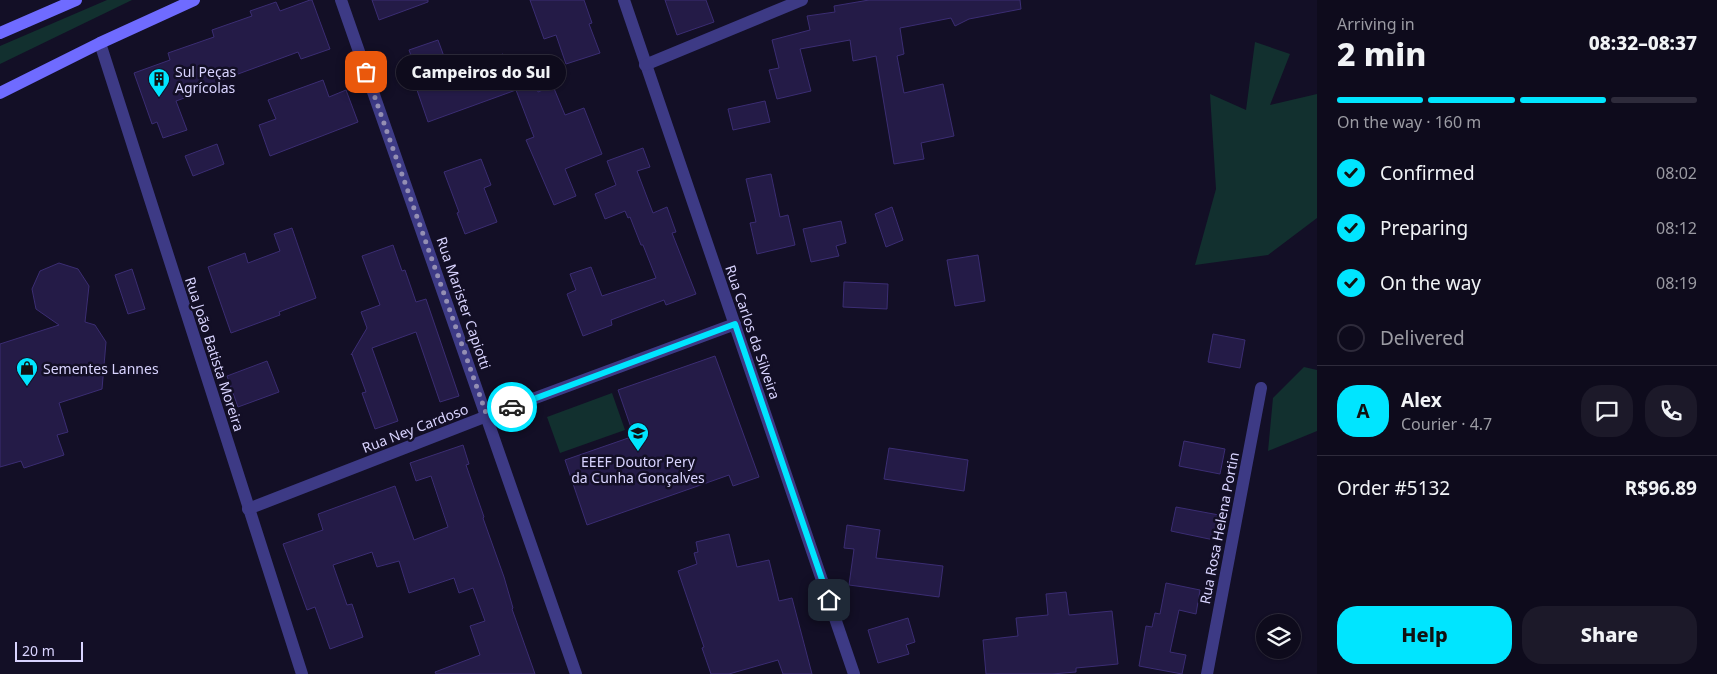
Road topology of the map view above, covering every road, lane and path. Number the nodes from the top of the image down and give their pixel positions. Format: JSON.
{"nodes":[{"id":1,"x":76,"y":0,"type":"edge"},
{"id":2,"x":194,"y":0,"type":"edge"},
{"id":3,"x":341,"y":0,"type":"edge"},
{"id":4,"x":624,"y":0,"type":"edge"},
{"id":5,"x":802,"y":0,"type":"edge"},
{"id":6,"x":0,"y":33,"type":"edge"},
{"id":7,"x":100,"y":43,"type":"junction"},
{"id":8,"x":645,"y":65,"type":"junction"},
{"id":9,"x":0,"y":94,"type":"edge"},
{"id":10,"x":735,"y":324,"type":"junction"},
{"id":11,"x":1261,"y":388,"type":"dead end"},
{"id":12,"x":487,"y":416,"type":"junction"},
{"id":13,"x":248,"y":509,"type":"junction"},
{"id":14,"x":302,"y":674,"type":"edge"},
{"id":15,"x":576,"y":674,"type":"edge"},
{"id":16,"x":854,"y":674,"type":"edge"},
{"id":17,"x":1207,"y":674,"type":"edge"}],
"edges":[{"from":1,"to":6,"type":"main road"},
{"from":2,"to":7,"type":"main road"},
{"from":3,"to":12,"type":"street","name":"Rua Marister Capiotti"},
{"from":4,"to":8,"type":"street","name":"Rua Carlos da Silveira"},
{"from":5,"to":8,"type":"street"},
{"from":7,"to":9,"type":"main road"},
{"from":7,"to":13,"type":"street","name":"Rua João Batista Moreira"},
{"from":8,"to":10,"type":"street","name":"Rua Carlos da Silveira"},
{"from":10,"to":12,"type":"street","name":"Rua Ney Cardoso"},
{"from":10,"to":16,"type":"street","name":"Rua Carlos da Silveira"},
{"from":11,"to":17,"type":"street","name":"Rua Rosa Helena Portin"},
{"from":12,"to":13,"type":"street","name":"Rua Ney Cardoso"},
{"from":12,"to":15,"type":"street","name":"Rua Marister Capiotti"},
{"from":13,"to":14,"type":"street","name":"Rua João Batista Moreira"}]}
